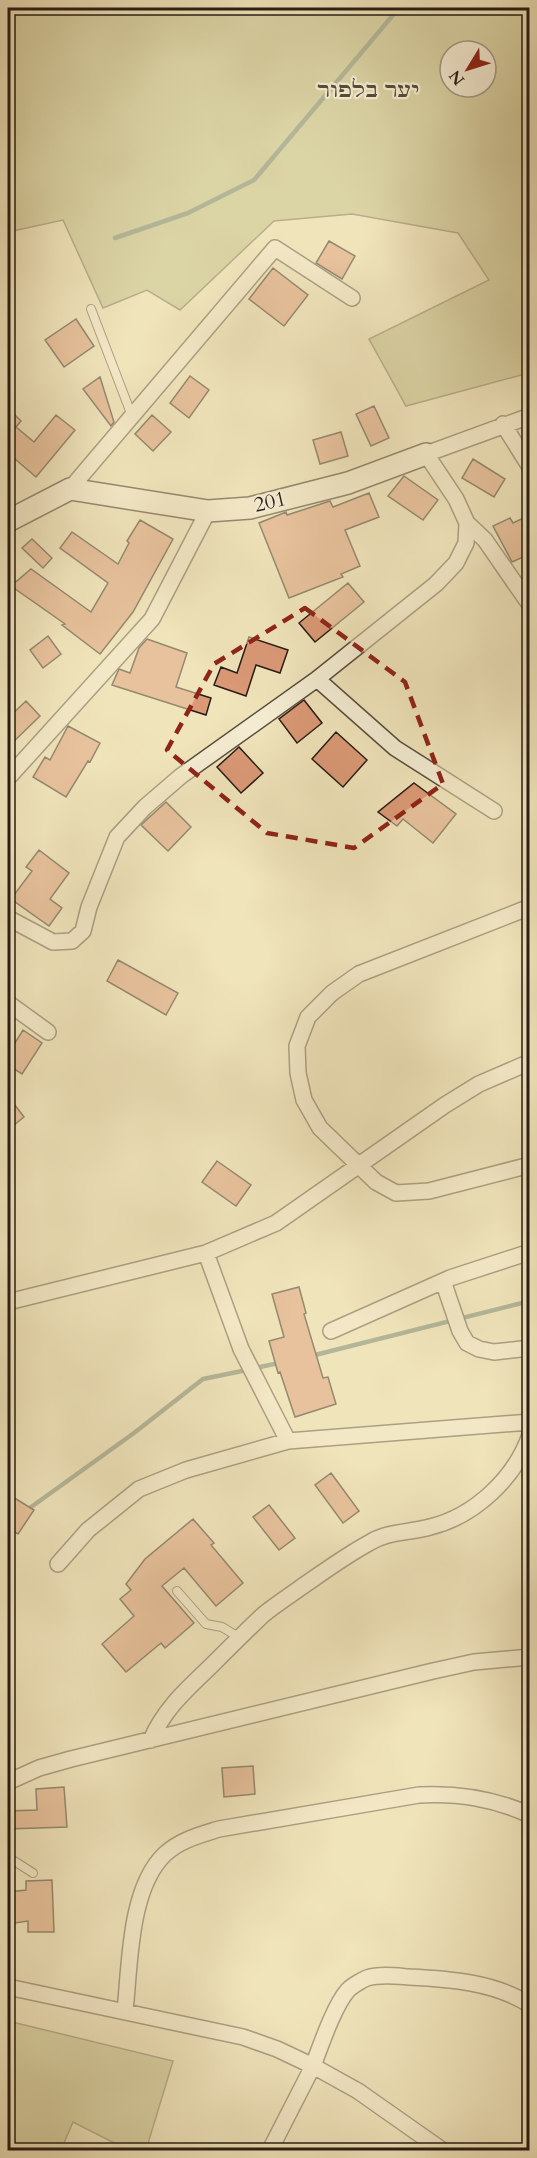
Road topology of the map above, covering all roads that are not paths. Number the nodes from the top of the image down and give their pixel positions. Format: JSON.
{"nodes":[{"id":1,"x":352,"y":298,"type":"dead end"},
{"id":2,"x":92,"y":309,"type":"dead end"},
{"id":3,"x":530,"y":416,"type":"edge"},
{"id":4,"x":132,"y":417,"type":"junction"},
{"id":5,"x":503,"y":424,"type":"junction"},
{"id":6,"x":426,"y":454,"type":"junction"},
{"id":7,"x":530,"y":467,"type":"edge"},
{"id":8,"x":70,"y":489,"type":"junction"},
{"id":9,"x":208,"y":512,"type":"junction"},
{"id":10,"x":8,"y":521,"type":"edge"},
{"id":11,"x":467,"y":522,"type":"junction"},
{"id":12,"x":530,"y":605,"type":"edge"},
{"id":13,"x":317,"y":679,"type":"junction"},
{"id":14,"x":8,"y":778,"type":"edge"},
{"id":15,"x":494,"y":811,"type":"dead end"},
{"id":16,"x":530,"y":907,"type":"edge"},
{"id":17,"x":8,"y":918,"type":"edge"},
{"id":18,"x":8,"y":1003,"type":"edge"},
{"id":19,"x":48,"y":1032,"type":"dead end"},
{"id":20,"x":530,"y":1062,"type":"edge"},
{"id":21,"x":530,"y":1165,"type":"edge"},
{"id":22,"x":360,"y":1166,"type":"junction"},
{"id":23,"x":530,"y":1252,"type":"edge"},
{"id":24,"x":206,"y":1253,"type":"junction"},
{"id":25,"x":443,"y":1281,"type":"junction"},
{"id":26,"x":8,"y":1302,"type":"edge"},
{"id":27,"x":331,"y":1331,"type":"dead end"},
{"id":28,"x":530,"y":1348,"type":"edge"},
{"id":29,"x":530,"y":1422,"type":"edge"},
{"id":30,"x":530,"y":1435,"type":"edge"},
{"id":31,"x":288,"y":1441,"type":"junction"},
{"id":32,"x":58,"y":1564,"type":"dead end"},
{"id":33,"x":177,"y":1591,"type":"dead end"},
{"id":34,"x":240,"y":1638,"type":"junction"},
{"id":35,"x":530,"y":1657,"type":"edge"},
{"id":36,"x":151,"y":1740,"type":"junction"},
{"id":37,"x":8,"y":1782,"type":"edge"},
{"id":38,"x":530,"y":1815,"type":"edge"},
{"id":39,"x":8,"y":1857,"type":"edge"},
{"id":40,"x":33,"y":1873,"type":"dead end"},
{"id":41,"x":8,"y":1986,"type":"edge"},
{"id":42,"x":530,"y":2005,"type":"edge"},
{"id":43,"x":124,"y":2011,"type":"junction"},
{"id":44,"x":313,"y":2066,"type":"junction"},
{"id":45,"x":270,"y":2151,"type":"edge"},
{"id":46,"x":442,"y":2151,"type":"edge"}],
"edges":[{"from":1,"to":4,"type":"street"},
{"from":2,"to":4,"type":"lane"},
{"from":3,"to":5,"type":"street","name":"201"},
{"from":4,"to":8,"type":"street"},
{"from":5,"to":6,"type":"street","name":"201"},
{"from":5,"to":7,"type":"street"},
{"from":6,"to":9,"type":"street","name":"201"},
{"from":6,"to":11,"type":"street"},
{"from":8,"to":9,"type":"street","name":"201"},
{"from":8,"to":10,"type":"street"},
{"from":9,"to":14,"type":"street"},
{"from":11,"to":12,"type":"street"},
{"from":11,"to":13,"type":"street"},
{"from":13,"to":15,"type":"street"},
{"from":13,"to":17,"type":"street"},
{"from":16,"to":22,"type":"street"},
{"from":18,"to":19,"type":"street"},
{"from":20,"to":22,"type":"street"},
{"from":21,"to":22,"type":"street"},
{"from":22,"to":24,"type":"street"},
{"from":23,"to":25,"type":"street"},
{"from":24,"to":26,"type":"street"},
{"from":24,"to":31,"type":"street"},
{"from":25,"to":27,"type":"street"},
{"from":25,"to":28,"type":"street"},
{"from":29,"to":31,"type":"street"},
{"from":30,"to":34,"type":"street"},
{"from":31,"to":32,"type":"street"},
{"from":33,"to":34,"type":"lane"},
{"from":34,"to":36,"type":"street"},
{"from":35,"to":36,"type":"street"},
{"from":36,"to":37,"type":"street"},
{"from":38,"to":43,"type":"street"},
{"from":39,"to":40,"type":"lane"},
{"from":41,"to":43,"type":"street"},
{"from":42,"to":44,"type":"street"},
{"from":43,"to":44,"type":"street"},
{"from":44,"to":45,"type":"street"},
{"from":44,"to":46,"type":"street"}]}
